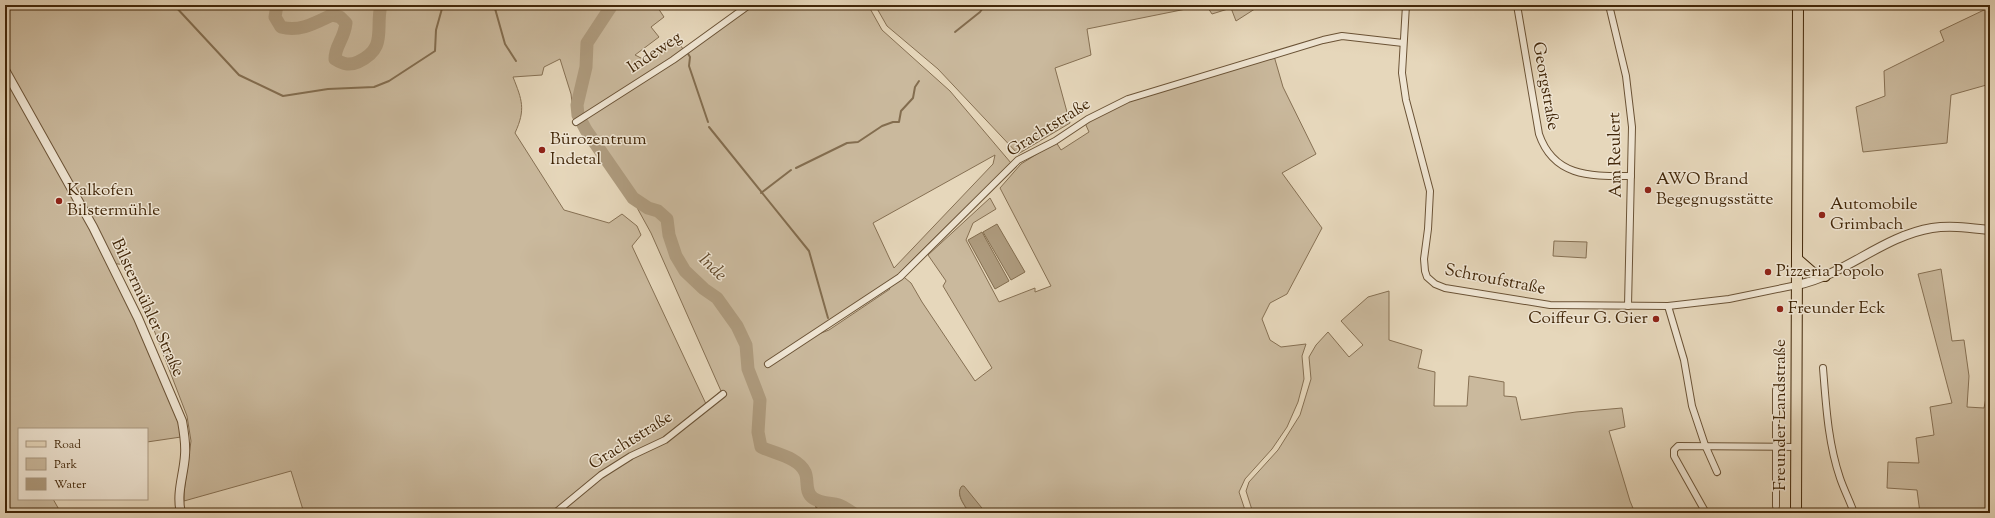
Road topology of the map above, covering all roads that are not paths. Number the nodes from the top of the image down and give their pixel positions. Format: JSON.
{"nodes":[{"id":1,"x":749,"y":5,"type":"edge"},
{"id":2,"x":1406,"y":5,"type":"edge"},
{"id":3,"x":1517,"y":5,"type":"edge"},
{"id":4,"x":1610,"y":5,"type":"edge"},
{"id":5,"x":1798,"y":5,"type":"edge"},
{"id":6,"x":1403,"y":43,"type":"junction"},
{"id":7,"x":5,"y":70,"type":"edge"},
{"id":8,"x":576,"y":122,"type":"dead end"},
{"id":9,"x":1631,"y":176,"type":"junction"},
{"id":10,"x":1990,"y":230,"type":"edge"},
{"id":11,"x":1797,"y":259,"type":"junction"},
{"id":12,"x":1825,"y":276,"type":"junction"},
{"id":13,"x":1797,"y":285,"type":"junction"},
{"id":14,"x":1628,"y":306,"type":"junction"},
{"id":15,"x":1668,"y":306,"type":"junction"},
{"id":16,"x":768,"y":364,"type":"dead end"},
{"id":17,"x":1823,"y":368,"type":"dead end"},
{"id":18,"x":1776,"y":390,"type":"dead end"},
{"id":19,"x":723,"y":394,"type":"dead end"},
{"id":20,"x":1705,"y":445,"type":"junction"},
{"id":21,"x":1776,"y":446,"type":"junction"},
{"id":22,"x":1796,"y":446,"type":"junction"},
{"id":23,"x":1717,"y":472,"type":"dead end"},
{"id":24,"x":1776,"y":506,"type":"dead end"},
{"id":25,"x":180,"y":510,"type":"edge"},
{"id":26,"x":555,"y":513,"type":"edge"},
{"id":27,"x":1706,"y":513,"type":"edge"},
{"id":28,"x":1796,"y":513,"type":"edge"},
{"id":29,"x":1854,"y":513,"type":"edge"}],
"edges":[{"from":1,"to":8,"type":"street","name":"Indeweg"},
{"from":2,"to":6,"type":"street","name":"Schroufstraße"},
{"from":3,"to":9,"type":"street","name":"Georgstraße"},
{"from":4,"to":9,"type":"street","name":"Am Reulert"},
{"from":5,"to":11,"type":"main road","name":"Freunder Landstraße"},
{"from":6,"to":14,"type":"street","name":"Schroufstraße"},
{"from":6,"to":16,"type":"street","name":"Grachtstraße"},
{"from":7,"to":25,"type":"street","name":"Bilstermühler Straße"},
{"from":9,"to":14,"type":"street","name":"Am Reulert"},
{"from":10,"to":12,"type":"street"},
{"from":11,"to":12,"type":"main road"},
{"from":11,"to":13,"type":"main road","name":"Freunder Landstraße"},
{"from":12,"to":13,"type":"street"},
{"from":13,"to":15,"type":"street","name":"Schroufstraße"},
{"from":13,"to":22,"type":"main road","name":"Freunder Landstraße"},
{"from":14,"to":15,"type":"street","name":"Schroufstraße"},
{"from":15,"to":20,"type":"street"},
{"from":17,"to":29,"type":"street"},
{"from":18,"to":21,"type":"street"},
{"from":19,"to":26,"type":"street","name":"Grachtstraße"},
{"from":20,"to":21,"type":"street"},
{"from":20,"to":23,"type":"street"},
{"from":20,"to":27,"type":"street"},
{"from":21,"to":22,"type":"street"},
{"from":21,"to":24,"type":"street"},
{"from":22,"to":28,"type":"main road","name":"Freunder Landstraße"}]}
